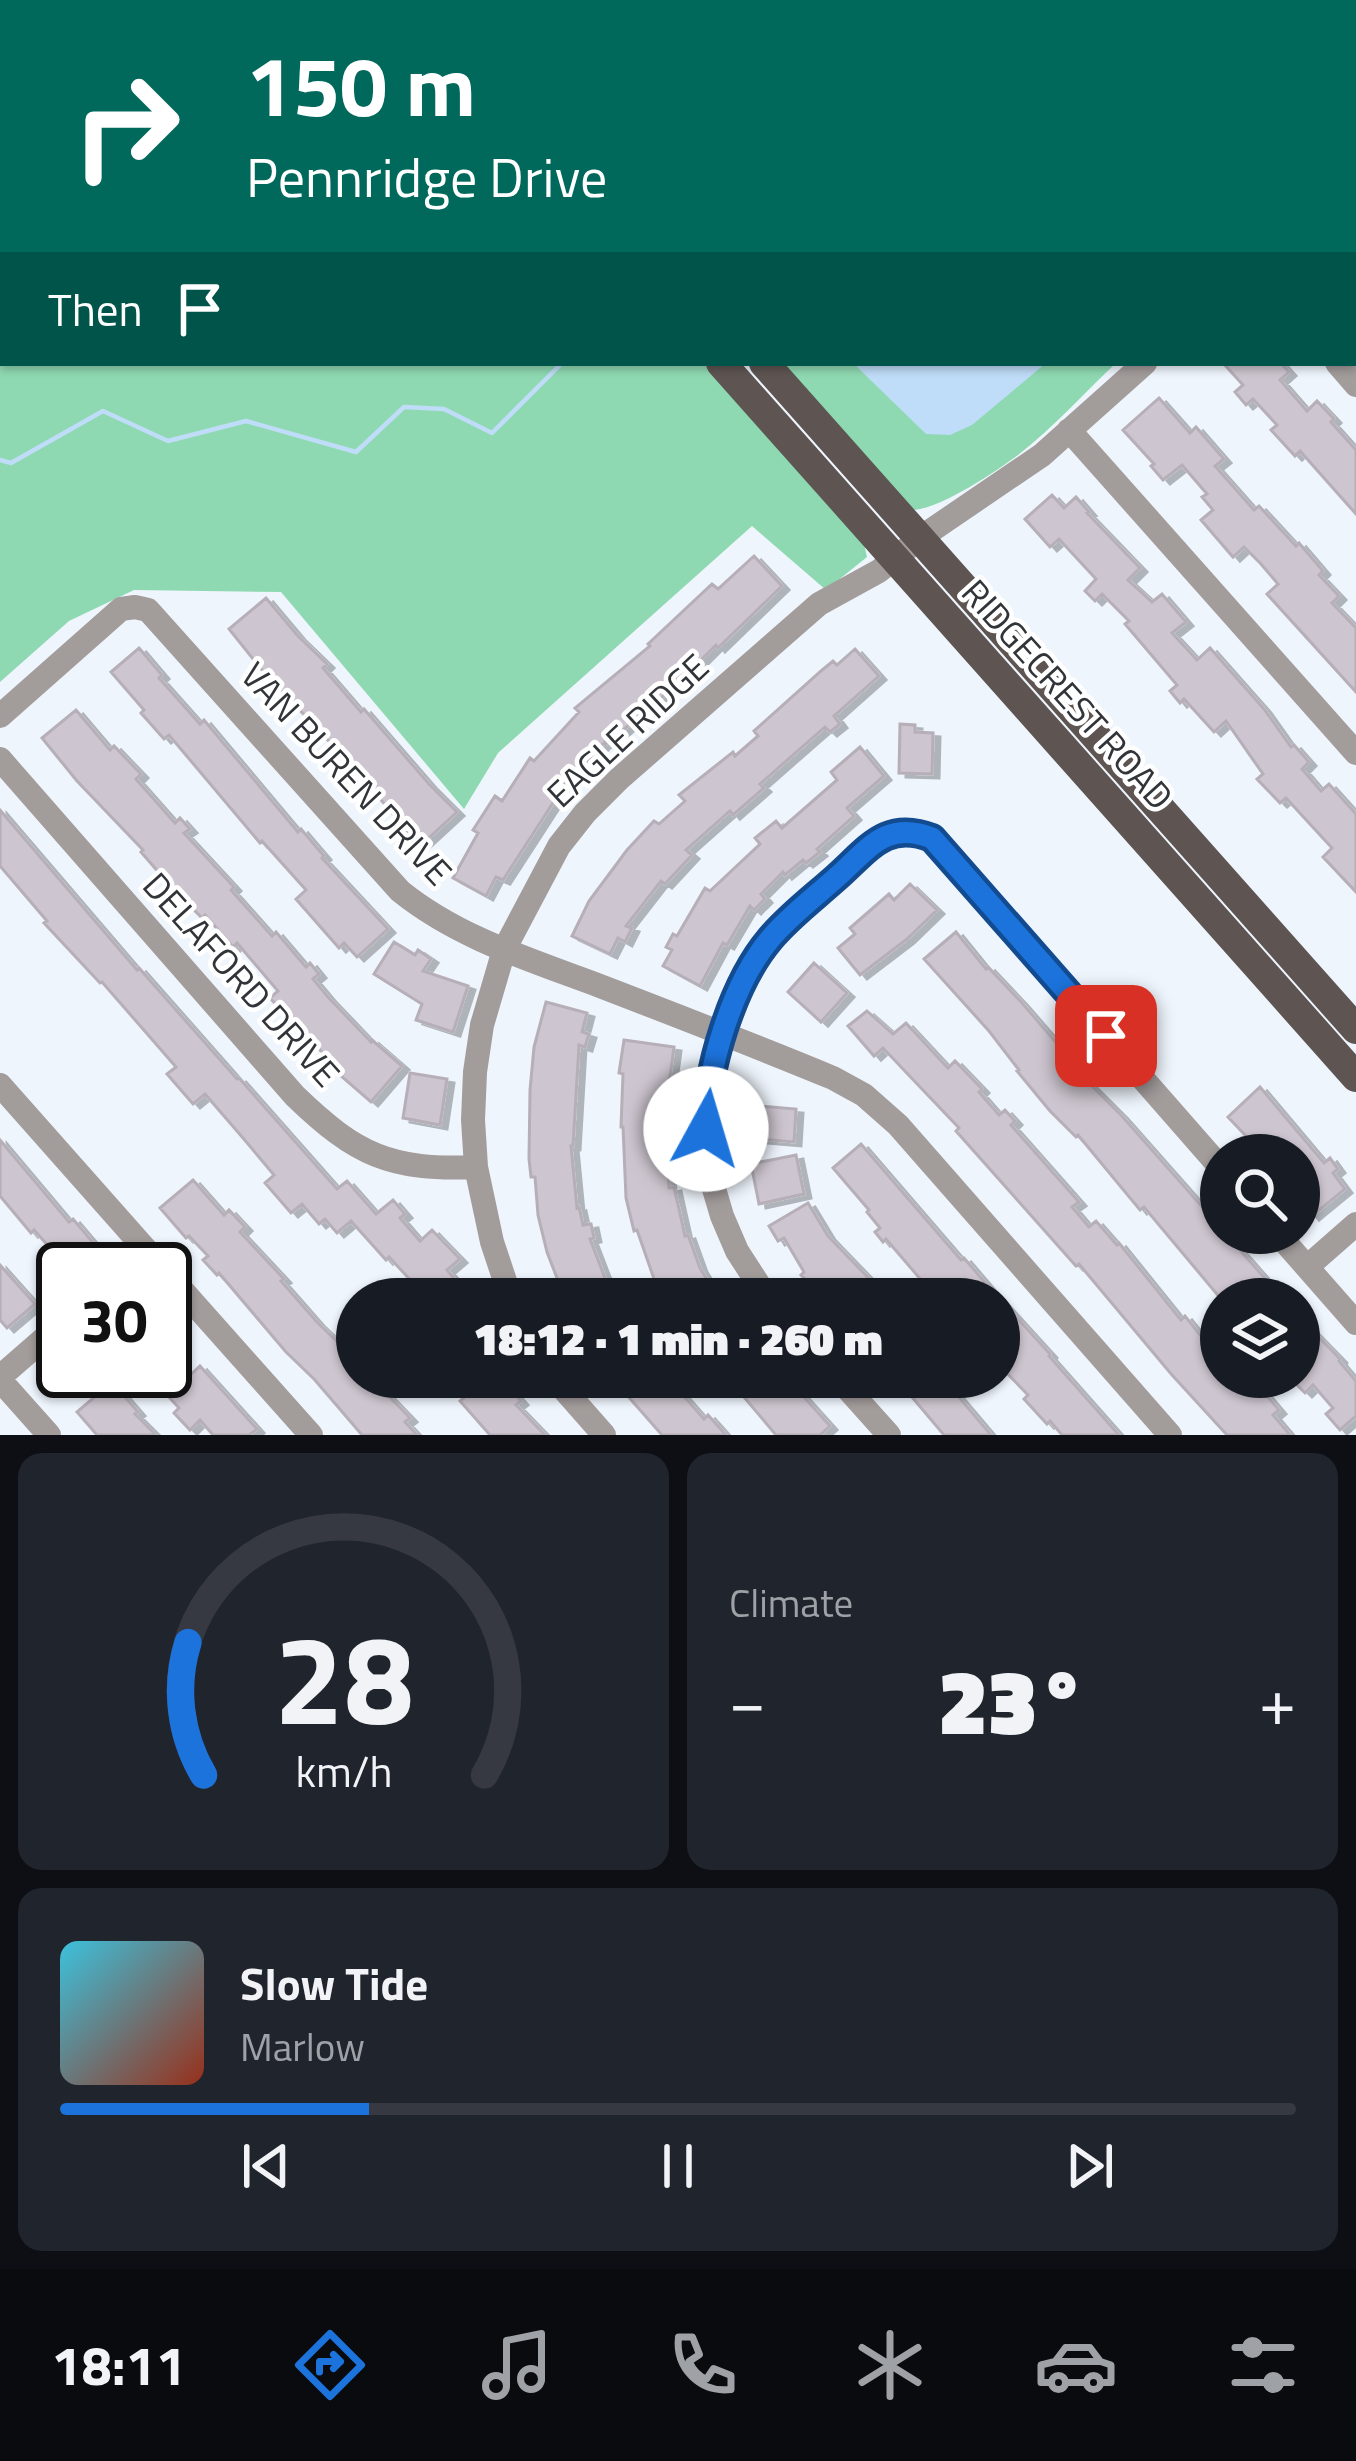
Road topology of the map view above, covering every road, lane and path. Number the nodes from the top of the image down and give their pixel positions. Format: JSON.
{"nodes":[{"id":1,"x":724,"y":366,"type":"edge"},
{"id":2,"x":767,"y":366,"type":"edge"},
{"id":3,"x":1141,"y":366,"type":"edge"},
{"id":4,"x":1070,"y":430,"type":"junction"},
{"id":5,"x":920,"y":538,"type":"junction"},
{"id":6,"x":896,"y":559,"type":"junction"},
{"id":7,"x":0,"y":716,"type":"edge"},
{"id":8,"x":1356,"y":753,"type":"edge"},
{"id":9,"x":0,"y":759,"type":"edge"},
{"id":10,"x":504,"y":950,"type":"junction"},
{"id":11,"x":1356,"y":1029,"type":"edge"},
{"id":12,"x":724,"y":1034,"type":"junction"},
{"id":13,"x":1356,"y":1076,"type":"edge"},
{"id":14,"x":0,"y":1085,"type":"edge"},
{"id":15,"x":1200,"y":1144,"type":"edge"},
{"id":16,"x":476,"y":1167,"type":"junction"},
{"id":17,"x":1356,"y":1224,"type":"edge"},
{"id":18,"x":139,"y":1242,"type":"edge"},
{"id":19,"x":1295,"y":1254,"type":"edge"},
{"id":20,"x":1307,"y":1268,"type":"junction"},
{"id":21,"x":504,"y":1278,"type":"edge"},
{"id":22,"x":754,"y":1278,"type":"edge"},
{"id":23,"x":192,"y":1301,"type":"edge"},
{"id":24,"x":1356,"y":1323,"type":"edge"},
{"id":25,"x":36,"y":1346,"type":"edge"},
{"id":26,"x":0,"y":1378,"type":"edge"},
{"id":27,"x":571,"y":1398,"type":"edge"},
{"id":28,"x":856,"y":1398,"type":"edge"},
{"id":29,"x":49,"y":1435,"type":"edge"},
{"id":30,"x":311,"y":1435,"type":"edge"},
{"id":31,"x":604,"y":1435,"type":"edge"},
{"id":32,"x":889,"y":1435,"type":"edge"},
{"id":33,"x":1170,"y":1435,"type":"edge"}],
"edges":[{"from":1,"to":6,"type":"main road","name":"RIDGECREST ROAD"},
{"from":2,"to":5,"type":"main road","name":"RIDGECREST ROAD"},
{"from":3,"to":4,"type":"street","name":"EAGLE RIDGE"},
{"from":4,"to":5,"type":"street","name":"EAGLE RIDGE"},
{"from":4,"to":8,"type":"street"},
{"from":5,"to":6,"type":"street","name":"EAGLE RIDGE"},
{"from":5,"to":11,"type":"main road","name":"RIDGECREST ROAD"},
{"from":6,"to":10,"type":"street","name":"EAGLE RIDGE"},
{"from":6,"to":13,"type":"main road","name":"RIDGECREST ROAD"},
{"from":7,"to":10,"type":"street","name":"VAN BUREN DRIVE"},
{"from":9,"to":16,"type":"street","name":"DELAFORD DRIVE"},
{"from":10,"to":12,"type":"street","name":"VAN BUREN DRIVE"},
{"from":10,"to":16,"type":"street","name":"EAGLE RIDGE"},
{"from":12,"to":15,"type":"street"},
{"from":12,"to":22,"type":"street"},
{"from":12,"to":33,"type":"street","name":"VAN BUREN DRIVE"},
{"from":14,"to":18,"type":"street"},
{"from":16,"to":21,"type":"street","name":"EAGLE RIDGE"},
{"from":17,"to":20,"type":"street"},
{"from":19,"to":20,"type":"street"},
{"from":20,"to":24,"type":"street"},
{"from":23,"to":30,"type":"street"},
{"from":25,"to":26,"type":"street"},
{"from":26,"to":29,"type":"street"},
{"from":27,"to":31,"type":"street"},
{"from":28,"to":32,"type":"street"}]}
